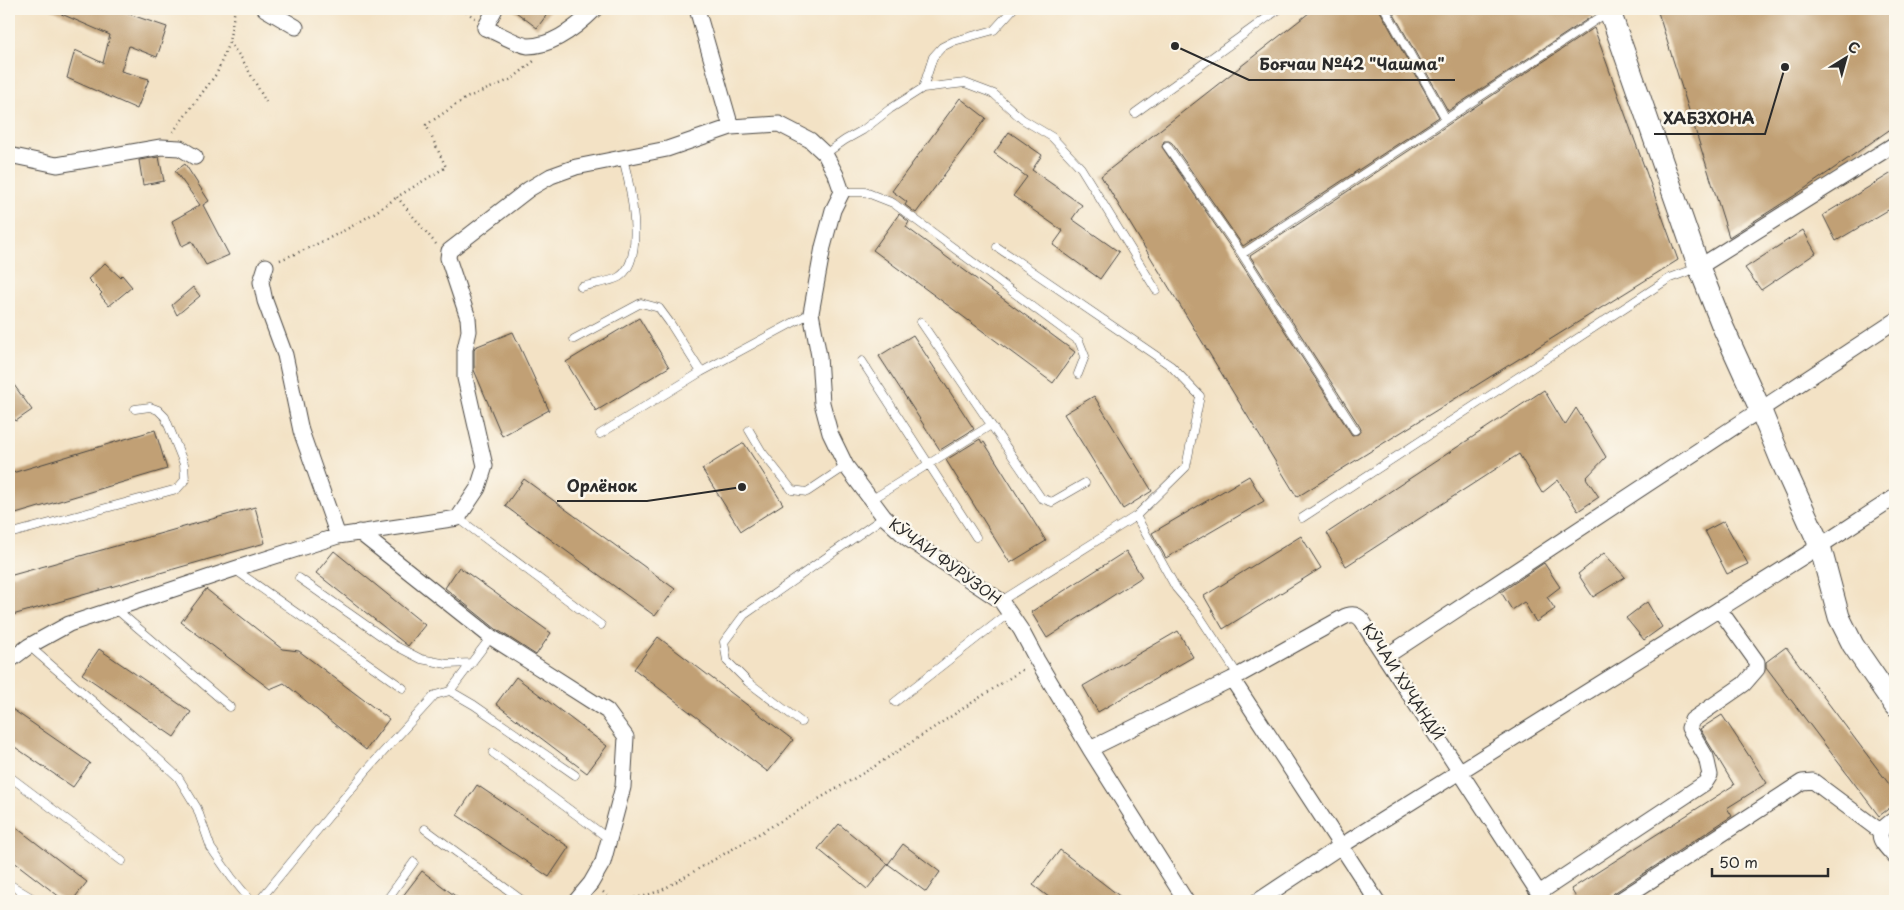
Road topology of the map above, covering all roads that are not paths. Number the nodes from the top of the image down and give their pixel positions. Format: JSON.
{"nodes":[{"id":1,"x":265,"y":9,"type":"edge"},
{"id":2,"x":495,"y":9,"type":"edge"},
{"id":3,"x":595,"y":9,"type":"edge"},
{"id":4,"x":697,"y":9,"type":"edge"},
{"id":5,"x":1013,"y":9,"type":"edge"},
{"id":6,"x":1279,"y":9,"type":"edge"},
{"id":7,"x":1385,"y":9,"type":"edge"},
{"id":8,"x":1610,"y":10,"type":"edge"},
{"id":9,"x":296,"y":28,"type":"dead end"},
{"id":10,"x":923,"y":88,"type":"junction"},
{"id":11,"x":1135,"y":114,"type":"dead end"},
{"id":12,"x":1446,"y":119,"type":"junction"},
{"id":13,"x":730,"y":127,"type":"junction"},
{"id":14,"x":1895,"y":144,"type":"edge"},
{"id":15,"x":1167,"y":146,"type":"dead end"},
{"id":16,"x":825,"y":154,"type":"junction"},
{"id":17,"x":9,"y":155,"type":"edge"},
{"id":18,"x":195,"y":157,"type":"dead end"},
{"id":19,"x":623,"y":158,"type":"junction"},
{"id":20,"x":842,"y":192,"type":"junction"},
{"id":21,"x":997,"y":247,"type":"dead end"},
{"id":22,"x":1242,"y":254,"type":"junction"},
{"id":23,"x":266,"y":266,"type":"road end"},
{"id":24,"x":1699,"y":267,"type":"junction"},
{"id":25,"x":581,"y":287,"type":"dead end"},
{"id":26,"x":1156,"y":290,"type":"dead end"},
{"id":27,"x":811,"y":313,"type":"junction"},
{"id":28,"x":921,"y":322,"type":"dead end"},
{"id":29,"x":1895,"y":322,"type":"edge"},
{"id":30,"x":574,"y":339,"type":"dead end"},
{"id":31,"x":862,"y":360,"type":"dead end"},
{"id":32,"x":701,"y":372,"type":"junction"},
{"id":33,"x":1078,"y":374,"type":"dead end"},
{"id":34,"x":135,"y":409,"type":"dead end"},
{"id":35,"x":1762,"y":411,"type":"junction"},
{"id":36,"x":991,"y":425,"type":"junction"},
{"id":37,"x":749,"y":430,"type":"dead end"},
{"id":38,"x":1355,"y":430,"type":"dead end"},
{"id":39,"x":600,"y":434,"type":"dead end"},
{"id":40,"x":928,"y":464,"type":"junction"},
{"id":41,"x":846,"y":466,"type":"junction"},
{"id":42,"x":1085,"y":483,"type":"dead end"},
{"id":43,"x":1895,"y":497,"type":"edge"},
{"id":44,"x":871,"y":500,"type":"junction"},
{"id":45,"x":1136,"y":516,"type":"junction"},
{"id":46,"x":884,"y":517,"type":"junction"},
{"id":47,"x":458,"y":518,"type":"junction"},
{"id":48,"x":1302,"y":518,"type":"dead end"},
{"id":49,"x":359,"y":532,"type":"junction"},
{"id":50,"x":9,"y":534,"type":"edge"},
{"id":51,"x":338,"y":536,"type":"junction"},
{"id":52,"x":976,"y":537,"type":"dead end"},
{"id":53,"x":1820,"y":546,"type":"junction"},
{"id":54,"x":234,"y":569,"type":"junction"},
{"id":55,"x":299,"y":578,"type":"dead end"},
{"id":56,"x":1005,"y":607,"type":"junction"},
{"id":57,"x":116,"y":608,"type":"junction"},
{"id":58,"x":1719,"y":609,"type":"junction"},
{"id":59,"x":601,"y":625,"type":"dead end"},
{"id":60,"x":491,"y":637,"type":"junction"},
{"id":61,"x":29,"y":646,"type":"junction"},
{"id":62,"x":1385,"y":657,"type":"junction"},
{"id":63,"x":9,"y":661,"type":"edge"},
{"id":64,"x":472,"y":663,"type":"junction"},
{"id":65,"x":1235,"y":677,"type":"junction"},
{"id":66,"x":404,"y":688,"type":"dead end"},
{"id":67,"x":450,"y":691,"type":"junction"},
{"id":68,"x":895,"y":702,"type":"dead end"},
{"id":69,"x":1895,"y":706,"type":"edge"},
{"id":70,"x":230,"y":707,"type":"dead end"},
{"id":71,"x":801,"y":722,"type":"dead end"},
{"id":72,"x":1090,"y":749,"type":"junction"},
{"id":73,"x":493,"y":753,"type":"dead end"},
{"id":74,"x":1460,"y":770,"type":"junction"},
{"id":75,"x":575,"y":775,"type":"dead end"},
{"id":76,"x":9,"y":776,"type":"edge"},
{"id":77,"x":1895,"y":819,"type":"edge"},
{"id":78,"x":425,"y":829,"type":"dead end"},
{"id":79,"x":1880,"y":831,"type":"junction"},
{"id":80,"x":609,"y":838,"type":"junction"},
{"id":81,"x":1341,"y":846,"type":"junction"},
{"id":82,"x":1895,"y":858,"type":"edge"},
{"id":83,"x":122,"y":861,"type":"dead end"},
{"id":84,"x":414,"y":862,"type":"dead end"},
{"id":85,"x":9,"y":884,"type":"edge"},
{"id":86,"x":1541,"y":897,"type":"edge"},
{"id":87,"x":37,"y":901,"type":"edge"},
{"id":88,"x":251,"y":901,"type":"edge"},
{"id":89,"x":259,"y":901,"type":"edge"},
{"id":90,"x":386,"y":901,"type":"edge"},
{"id":91,"x":523,"y":901,"type":"edge"},
{"id":92,"x":576,"y":901,"type":"edge"},
{"id":93,"x":1186,"y":901,"type":"edge"},
{"id":94,"x":1258,"y":901,"type":"edge"},
{"id":95,"x":1377,"y":901,"type":"edge"},
{"id":96,"x":1618,"y":901,"type":"edge"}],
"edges":[{"from":1,"to":9,"type":"street"},
{"from":2,"to":3,"type":"street"},
{"from":4,"to":13,"type":"street"},
{"from":5,"to":10,"type":"lane"},
{"from":6,"to":11,"type":"lane"},
{"from":7,"to":12,"type":"lane"},
{"from":8,"to":12,"type":"lane"},
{"from":8,"to":24,"type":"street"},
{"from":10,"to":16,"type":"lane"},
{"from":10,"to":26,"type":"lane"},
{"from":12,"to":22,"type":"lane"},
{"from":13,"to":16,"type":"street"},
{"from":13,"to":19,"type":"street"},
{"from":14,"to":24,"type":"street"},
{"from":15,"to":22,"type":"lane"},
{"from":16,"to":20,"type":"street"},
{"from":17,"to":18,"type":"street"},
{"from":19,"to":25,"type":"lane"},
{"from":19,"to":47,"type":"street"},
{"from":20,"to":27,"type":"street","name":"КӮЧАИ ФУРУЗОН"},
{"from":20,"to":33,"type":"lane"},
{"from":21,"to":45,"type":"lane"},
{"from":22,"to":38,"type":"lane"},
{"from":23,"to":51,"type":"street"},
{"from":24,"to":35,"type":"street"},
{"from":24,"to":48,"type":"lane"},
{"from":27,"to":32,"type":"lane"},
{"from":27,"to":41,"type":"street","name":"КӮЧАИ ФУРУЗОН"},
{"from":28,"to":36,"type":"lane"},
{"from":29,"to":35,"type":"street"},
{"from":30,"to":32,"type":"lane"},
{"from":31,"to":40,"type":"lane"},
{"from":32,"to":39,"type":"lane"},
{"from":34,"to":50,"type":"lane"},
{"from":35,"to":53,"type":"street"},
{"from":35,"to":62,"type":"street"},
{"from":36,"to":40,"type":"lane"},
{"from":36,"to":42,"type":"lane"},
{"from":37,"to":41,"type":"lane"},
{"from":40,"to":44,"type":"lane"},
{"from":40,"to":52,"type":"lane"},
{"from":41,"to":44,"type":"street","name":"КӮЧАИ ФУРУЗОН"},
{"from":43,"to":53,"type":"street"},
{"from":44,"to":46,"type":"street","name":"КӮЧАИ ФУРУЗОН"},
{"from":45,"to":56,"type":"lane"},
{"from":45,"to":65,"type":"lane"},
{"from":46,"to":56,"type":"street","name":"КӮЧАИ ФУРУЗОН"},
{"from":46,"to":71,"type":"lane"},
{"from":47,"to":49,"type":"street"},
{"from":47,"to":59,"type":"lane"},
{"from":49,"to":51,"type":"street"},
{"from":49,"to":60,"type":"street"},
{"from":51,"to":54,"type":"street"},
{"from":53,"to":58,"type":"street"},
{"from":53,"to":69,"type":"street"},
{"from":54,"to":57,"type":"street"},
{"from":54,"to":66,"type":"lane"},
{"from":55,"to":64,"type":"lane"},
{"from":56,"to":68,"type":"lane"},
{"from":56,"to":72,"type":"street","name":"КӮЧАИ ФУРУЗОН"},
{"from":57,"to":61,"type":"street"},
{"from":57,"to":70,"type":"lane"},
{"from":58,"to":74,"type":"street"},
{"from":58,"to":86,"type":"street"},
{"from":60,"to":64,"type":"lane"},
{"from":60,"to":80,"type":"street"},
{"from":61,"to":63,"type":"street"},
{"from":61,"to":88,"type":"lane"},
{"from":62,"to":65,"type":"street","name":"КӮЧАИ ХУҶАНДӢ"},
{"from":62,"to":74,"type":"street","name":"КӮЧАИ ХУҶАНДӢ"},
{"from":64,"to":67,"type":"lane"},
{"from":65,"to":72,"type":"street","name":"КӮЧАИ ХУҶАНДӢ"},
{"from":65,"to":81,"type":"street"},
{"from":67,"to":75,"type":"lane"},
{"from":67,"to":89,"type":"lane"},
{"from":72,"to":93,"type":"street","name":"КӮЧАИ ФУРУЗОН"},
{"from":73,"to":80,"type":"lane"},
{"from":74,"to":81,"type":"street"},
{"from":74,"to":86,"type":"street","name":"КӮЧАИ ХУҶАНДӢ"},
{"from":76,"to":83,"type":"lane"},
{"from":77,"to":79,"type":"street"},
{"from":78,"to":91,"type":"lane"},
{"from":79,"to":82,"type":"street"},
{"from":79,"to":96,"type":"street"},
{"from":80,"to":92,"type":"street"},
{"from":81,"to":94,"type":"street"},
{"from":81,"to":95,"type":"street"},
{"from":84,"to":90,"type":"lane"},
{"from":85,"to":87,"type":"lane"}]}
